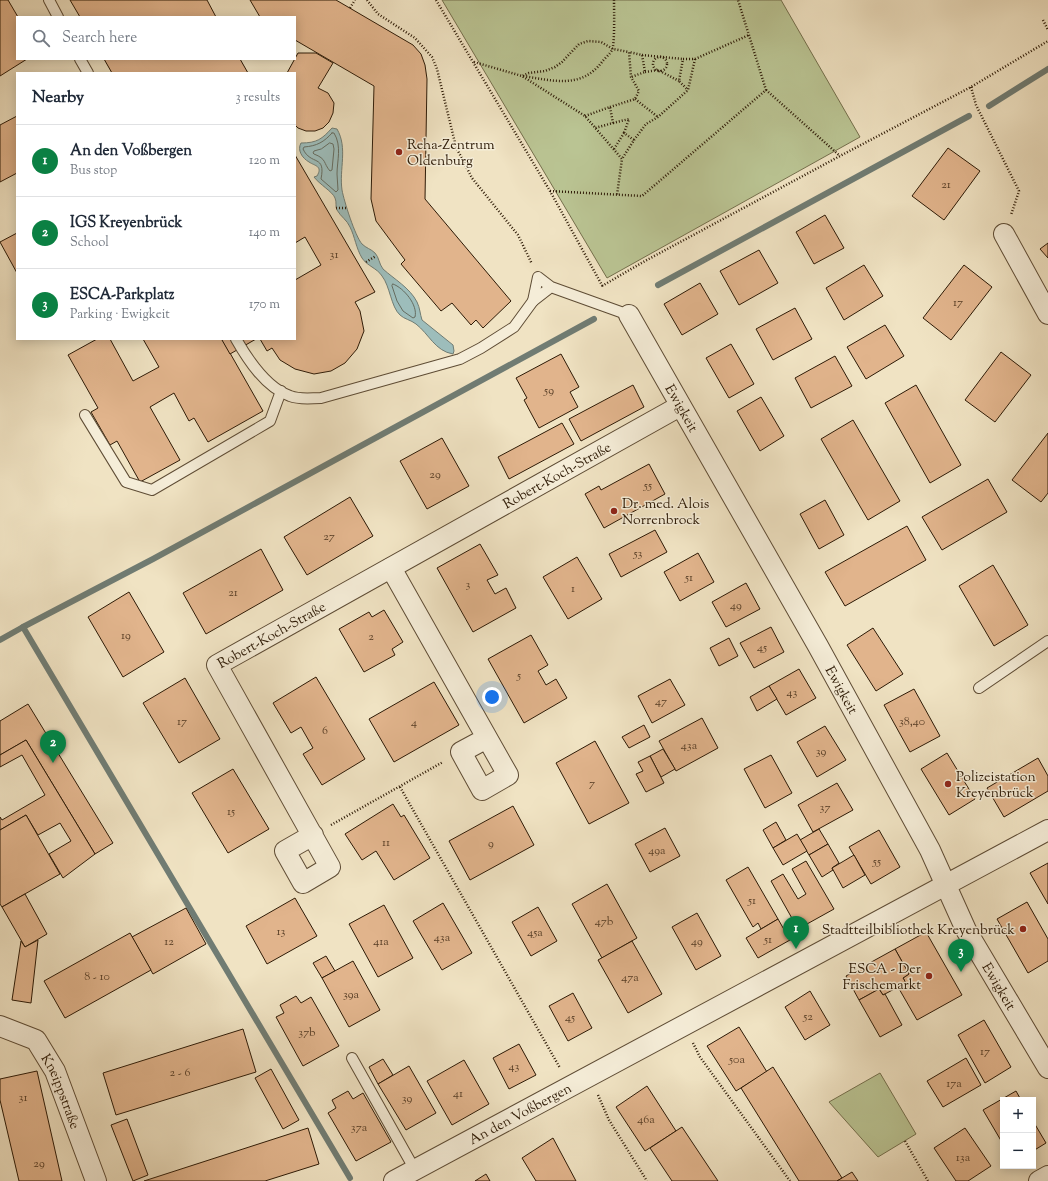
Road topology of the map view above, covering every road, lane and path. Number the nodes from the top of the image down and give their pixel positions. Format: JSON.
{"nodes":[{"id":1,"x":49,"y":0,"type":"edge"},
{"id":2,"x":355,"y":0,"type":"edge"},
{"id":3,"x":367,"y":0,"type":"edge"},
{"id":4,"x":436,"y":0,"type":"edge"},
{"id":5,"x":614,"y":0,"type":"edge"},
{"id":6,"x":738,"y":0,"type":"edge"},
{"id":7,"x":350,"y":8,"type":"dead end"},
{"id":8,"x":57,"y":16,"type":"edge"},
{"id":9,"x":1043,"y":20,"type":"dead end"},
{"id":10,"x":1048,"y":30,"type":"edge"},
{"id":11,"x":749,"y":35,"type":"junction"},
{"id":12,"x":1048,"y":41,"type":"edge"},
{"id":13,"x":613,"y":49,"type":"junction"},
{"id":14,"x":629,"y":52,"type":"junction"},
{"id":15,"x":642,"y":55,"type":"junction"},
{"id":16,"x":661,"y":57,"type":"junction"},
{"id":17,"x":683,"y":59,"type":"junction"},
{"id":18,"x":695,"y":59,"type":"junction"},
{"id":19,"x":81,"y":60,"type":"edge"},
{"id":20,"x":473,"y":62,"type":"junction"},
{"id":21,"x":658,"y":70,"type":"junction"},
{"id":22,"x":87,"y":72,"type":"edge"},
{"id":23,"x":645,"y":72,"type":"junction"},
{"id":24,"x":522,"y":76,"type":"junction"},
{"id":25,"x":631,"y":77,"type":"junction"},
{"id":26,"x":679,"y":81,"type":"junction"},
{"id":27,"x":971,"y":87,"type":"junction"},
{"id":28,"x":688,"y":90,"type":"junction"},
{"id":29,"x":766,"y":90,"type":"junction"},
{"id":30,"x":635,"y":99,"type":"junction"},
{"id":31,"x":610,"y":108,"type":"junction"},
{"id":32,"x":585,"y":116,"type":"junction"},
{"id":33,"x":658,"y":117,"type":"junction"},
{"id":34,"x":613,"y":123,"type":"junction"},
{"id":35,"x":595,"y":128,"type":"junction"},
{"id":36,"x":624,"y":133,"type":"junction"},
{"id":37,"x":634,"y":140,"type":"junction"},
{"id":38,"x":614,"y":149,"type":"junction"},
{"id":39,"x":840,"y":156,"type":"junction"},
{"id":40,"x":622,"y":160,"type":"junction"},
{"id":41,"x":550,"y":191,"type":"junction"},
{"id":42,"x":617,"y":195,"type":"junction"},
{"id":43,"x":336,"y":208,"type":"dead end"},
{"id":44,"x":347,"y":208,"type":"dead end"},
{"id":45,"x":1004,"y":234,"type":"joint"},
{"id":46,"x":376,"y":256,"type":"dead end"},
{"id":47,"x":366,"y":262,"type":"dead end"},
{"id":48,"x":538,"y":277,"type":"junction"},
{"id":49,"x":602,"y":286,"type":"junction"},
{"id":50,"x":551,"y":287,"type":"junction"},
{"id":51,"x":608,"y":292,"type":"dead end"},
{"id":52,"x":533,"y":301,"type":"junction"},
{"id":53,"x":1048,"y":314,"type":"edge"},
{"id":54,"x":629,"y":315,"type":"joint"},
{"id":55,"x":237,"y":340,"type":"edge"},
{"id":56,"x":281,"y":391,"type":"junction"},
{"id":57,"x":680,"y":406,"type":"junction"},
{"id":58,"x":85,"y":415,"type":"dead end"},
{"id":59,"x":391,"y":568,"type":"junction"},
{"id":60,"x":1048,"y":641,"type":"edge"},
{"id":61,"x":979,"y":688,"type":"dead end"},
{"id":62,"x":487,"y":738,"type":"junction"},
{"id":63,"x":461,"y":752,"type":"junction"},
{"id":64,"x":400,"y":787,"type":"junction"},
{"id":65,"x":1048,"y":830,"type":"edge"},
{"id":66,"x":313,"y":835,"type":"joint"},
{"id":67,"x":946,"y":885,"type":"junction"},
{"id":68,"x":683,"y":1025,"type":"junction"},
{"id":69,"x":0,"y":1026,"type":"edge"},
{"id":70,"x":352,"y":1058,"type":"dead end"},
{"id":71,"x":1048,"y":1068,"type":"edge"},
{"id":72,"x":590,"y":1076,"type":"junction"},
{"id":73,"x":570,"y":1086,"type":"junction"},
{"id":74,"x":905,"y":1141,"type":"dead end"},
{"id":75,"x":415,"y":1170,"type":"junction"},
{"id":76,"x":1048,"y":1176,"type":"edge"},
{"id":77,"x":96,"y":1181,"type":"edge"},
{"id":78,"x":394,"y":1181,"type":"edge"},
{"id":79,"x":647,"y":1181,"type":"edge"},
{"id":80,"x":790,"y":1181,"type":"edge"},
{"id":81,"x":928,"y":1181,"type":"edge"},
{"id":82,"x":1039,"y":1181,"type":"edge"}],
"edges":[{"from":1,"to":8,"type":"lane"},
{"from":2,"to":7,"type":"path"},
{"from":3,"to":48,"type":"path"},
{"from":4,"to":20,"type":"path"},
{"from":5,"to":13,"type":"path"},
{"from":6,"to":11,"type":"path"},
{"from":9,"to":10,"type":"path"},
{"from":11,"to":18,"type":"path"},
{"from":11,"to":29,"type":"path"},
{"from":12,"to":27,"type":"path"},
{"from":13,"to":14,"type":"path"},
{"from":13,"to":24,"type":"path"},
{"from":13,"to":24,"type":"path"},
{"from":14,"to":15,"type":"path"},
{"from":14,"to":25,"type":"path"},
{"from":15,"to":16,"type":"path"},
{"from":15,"to":23,"type":"path"},
{"from":16,"to":17,"type":"path"},
{"from":16,"to":21,"type":"path"},
{"from":16,"to":21,"type":"path"},
{"from":17,"to":18,"type":"path"},
{"from":17,"to":26,"type":"path"},
{"from":18,"to":28,"type":"path"},
{"from":19,"to":22,"type":"lane"},
{"from":20,"to":24,"type":"path"},
{"from":20,"to":41,"type":"path"},
{"from":21,"to":23,"type":"path"},
{"from":21,"to":26,"type":"path"},
{"from":23,"to":25,"type":"path"},
{"from":24,"to":32,"type":"path"},
{"from":25,"to":30,"type":"path"},
{"from":26,"to":28,"type":"path"},
{"from":27,"to":39,"type":"path"},
{"from":27,"to":45,"type":"path"},
{"from":28,"to":33,"type":"path"},
{"from":29,"to":39,"type":"path"},
{"from":29,"to":42,"type":"path"},
{"from":30,"to":31,"type":"path"},
{"from":30,"to":33,"type":"path"},
{"from":31,"to":32,"type":"path"},
{"from":31,"to":34,"type":"path"},
{"from":32,"to":35,"type":"path"},
{"from":33,"to":37,"type":"path"},
{"from":34,"to":35,"type":"path"},
{"from":34,"to":36,"type":"path"},
{"from":35,"to":38,"type":"path"},
{"from":36,"to":37,"type":"path"},
{"from":36,"to":38,"type":"path"},
{"from":37,"to":40,"type":"path"},
{"from":38,"to":40,"type":"path"},
{"from":39,"to":49,"type":"path"},
{"from":40,"to":42,"type":"path"},
{"from":41,"to":42,"type":"path"},
{"from":41,"to":49,"type":"path"},
{"from":43,"to":44,"type":"path"},
{"from":45,"to":53,"type":"street"},
{"from":46,"to":47,"type":"path"},
{"from":48,"to":50,"type":"lane"},
{"from":48,"to":52,"type":"lane"},
{"from":49,"to":51,"type":"path"},
{"from":50,"to":52,"type":"lane"},
{"from":50,"to":54,"type":"lane"},
{"from":52,"to":56,"type":"lane"},
{"from":54,"to":57,"type":"street","name":"Ewigkeit"},
{"from":55,"to":56,"type":"lane"},
{"from":56,"to":58,"type":"lane"},
{"from":57,"to":59,"type":"street","name":"Robert-Koch-Straße"},
{"from":57,"to":67,"type":"street","name":"Ewigkeit"},
{"from":59,"to":62,"type":"street"},
{"from":59,"to":66,"type":"street","name":"Robert-Koch-Straße"},
{"from":60,"to":61,"type":"lane"},
{"from":62,"to":63,"type":"street"},
{"from":62,"to":63,"type":"street"},
{"from":63,"to":64,"type":"path"},
{"from":64,"to":66,"type":"path"},
{"from":64,"to":73,"type":"path"},
{"from":65,"to":67,"type":"street","name":"An den Voßbergen"},
{"from":67,"to":68,"type":"street","name":"An den Voßbergen"},
{"from":67,"to":71,"type":"street","name":"Ewigkeit"},
{"from":68,"to":72,"type":"street","name":"An den Voßbergen"},
{"from":68,"to":80,"type":"path"},
{"from":69,"to":77,"type":"street","name":"Kneippstraße"},
{"from":70,"to":75,"type":"lane"},
{"from":72,"to":73,"type":"street","name":"An den Voßbergen"},
{"from":72,"to":79,"type":"path"},
{"from":73,"to":75,"type":"street","name":"An den Voßbergen"},
{"from":74,"to":81,"type":"path"},
{"from":75,"to":78,"type":"street","name":"An den Voßbergen"},
{"from":76,"to":82,"type":"street"}]}
